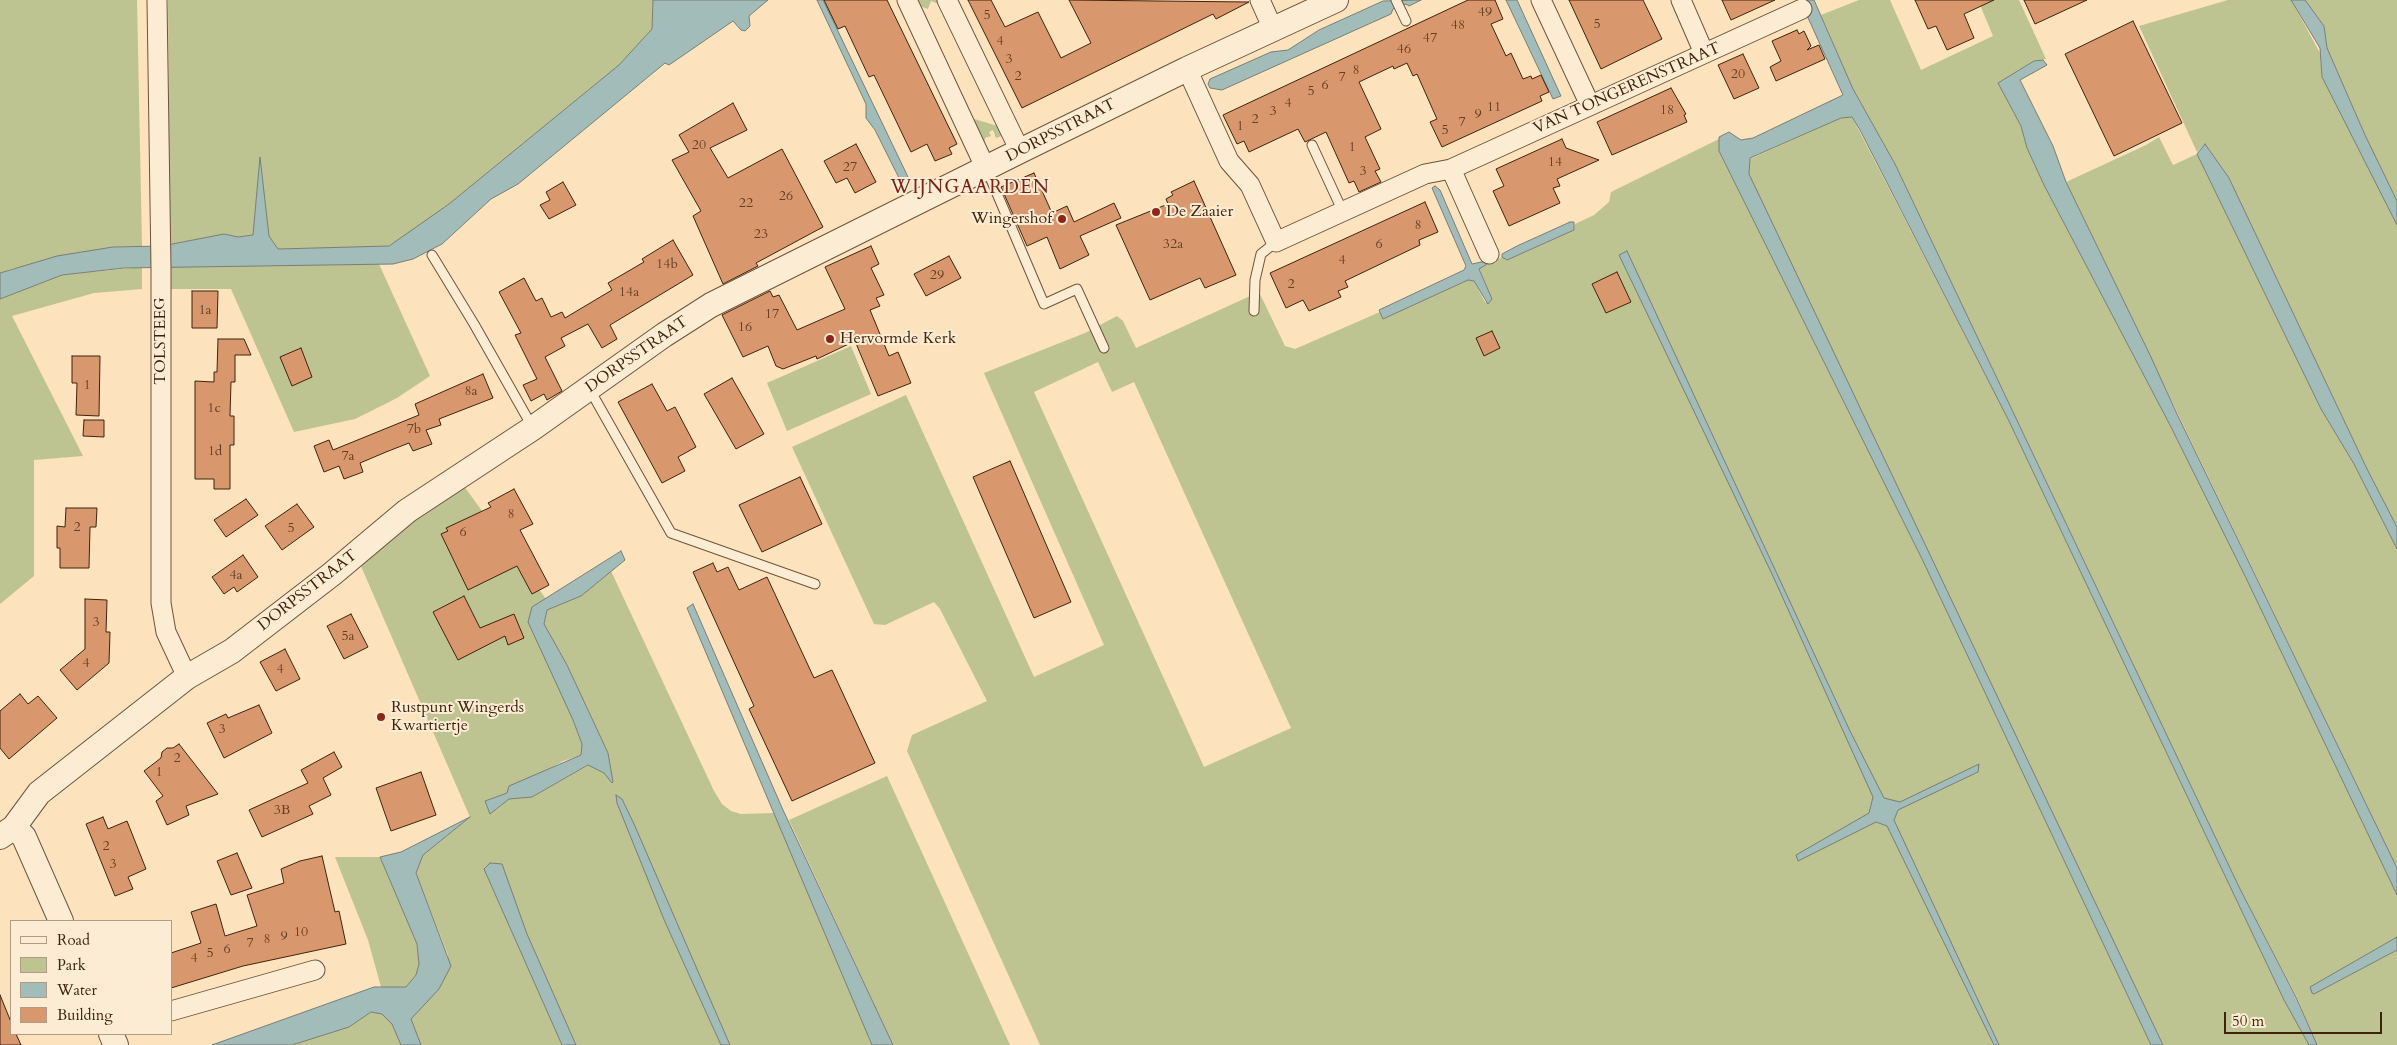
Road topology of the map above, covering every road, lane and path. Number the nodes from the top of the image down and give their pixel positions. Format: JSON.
{"nodes":[{"id":1,"x":157,"y":0,"type":"edge"},
{"id":2,"x":907,"y":0,"type":"edge"},
{"id":3,"x":947,"y":0,"type":"edge"},
{"id":4,"x":1260,"y":0,"type":"edge"},
{"id":5,"x":1336,"y":0,"type":"edge"},
{"id":6,"x":1396,"y":0,"type":"edge"},
{"id":7,"x":1541,"y":0,"type":"edge"},
{"id":8,"x":1681,"y":0,"type":"edge"},
{"id":9,"x":1802,"y":9,"type":"dead end"},
{"id":10,"x":1406,"y":21,"type":"dead end"},
{"id":11,"x":1273,"y":29,"type":"junction"},
{"id":12,"x":1704,"y":53,"type":"junction"},
{"id":13,"x":1187,"y":68,"type":"junction"},
{"id":14,"x":1590,"y":105,"type":"junction"},
{"id":15,"x":1312,"y":145,"type":"dead end"},
{"id":16,"x":1020,"y":151,"type":"junction"},
{"id":17,"x":986,"y":169,"type":"junction"},
{"id":18,"x":1451,"y":169,"type":"junction"},
{"id":19,"x":1343,"y":213,"type":"junction"},
{"id":20,"x":1276,"y":242,"type":"junction"},
{"id":21,"x":1488,"y":254,"type":"dead end"},
{"id":22,"x":432,"y":255,"type":"dead end"},
{"id":23,"x":1254,"y":311,"type":"dead end"},
{"id":24,"x":1104,"y":348,"type":"dead end"},
{"id":25,"x":590,"y":388,"type":"junction"},
{"id":26,"x":533,"y":428,"type":"junction"},
{"id":27,"x":815,"y":584,"type":"dead end"},
{"id":28,"x":187,"y":677,"type":"junction"},
{"id":29,"x":7,"y":832,"type":"edge"},
{"id":30,"x":62,"y":920,"type":"edge"},
{"id":31,"x":315,"y":970,"type":"dead end"},
{"id":32,"x":172,"y":1011,"type":"edge"}],
"edges":[{"from":1,"to":28,"type":"street","name":"TOLSTEEG"},
{"from":2,"to":17,"type":"street"},
{"from":3,"to":16,"type":"street"},
{"from":4,"to":11,"type":"street"},
{"from":5,"to":11,"type":"street","name":"DORPSSTRAAT"},
{"from":6,"to":10,"type":"lane"},
{"from":7,"to":14,"type":"street"},
{"from":8,"to":12,"type":"street"},
{"from":9,"to":12,"type":"street","name":"VAN TONGERENSTRAAT"},
{"from":11,"to":13,"type":"street","name":"DORPSSTRAAT"},
{"from":12,"to":14,"type":"street","name":"VAN TONGERENSTRAAT"},
{"from":13,"to":16,"type":"street","name":"DORPSSTRAAT"},
{"from":13,"to":20,"type":"street"},
{"from":14,"to":18,"type":"street","name":"VAN TONGERENSTRAAT"},
{"from":15,"to":19,"type":"lane"},
{"from":16,"to":17,"type":"street","name":"DORPSSTRAAT"},
{"from":17,"to":24,"type":"lane"},
{"from":17,"to":25,"type":"street","name":"DORPSSTRAAT"},
{"from":18,"to":19,"type":"street","name":"VAN TONGERENSTRAAT"},
{"from":18,"to":21,"type":"street"},
{"from":19,"to":20,"type":"street","name":"VAN TONGERENSTRAAT"},
{"from":20,"to":23,"type":"lane"},
{"from":22,"to":26,"type":"lane"},
{"from":25,"to":26,"type":"street","name":"DORPSSTRAAT"},
{"from":25,"to":27,"type":"lane"},
{"from":26,"to":28,"type":"street","name":"DORPSSTRAAT"},
{"from":28,"to":29,"type":"street","name":"DORPSSTRAAT"},
{"from":29,"to":30,"type":"street"},
{"from":31,"to":32,"type":"street"}]}
